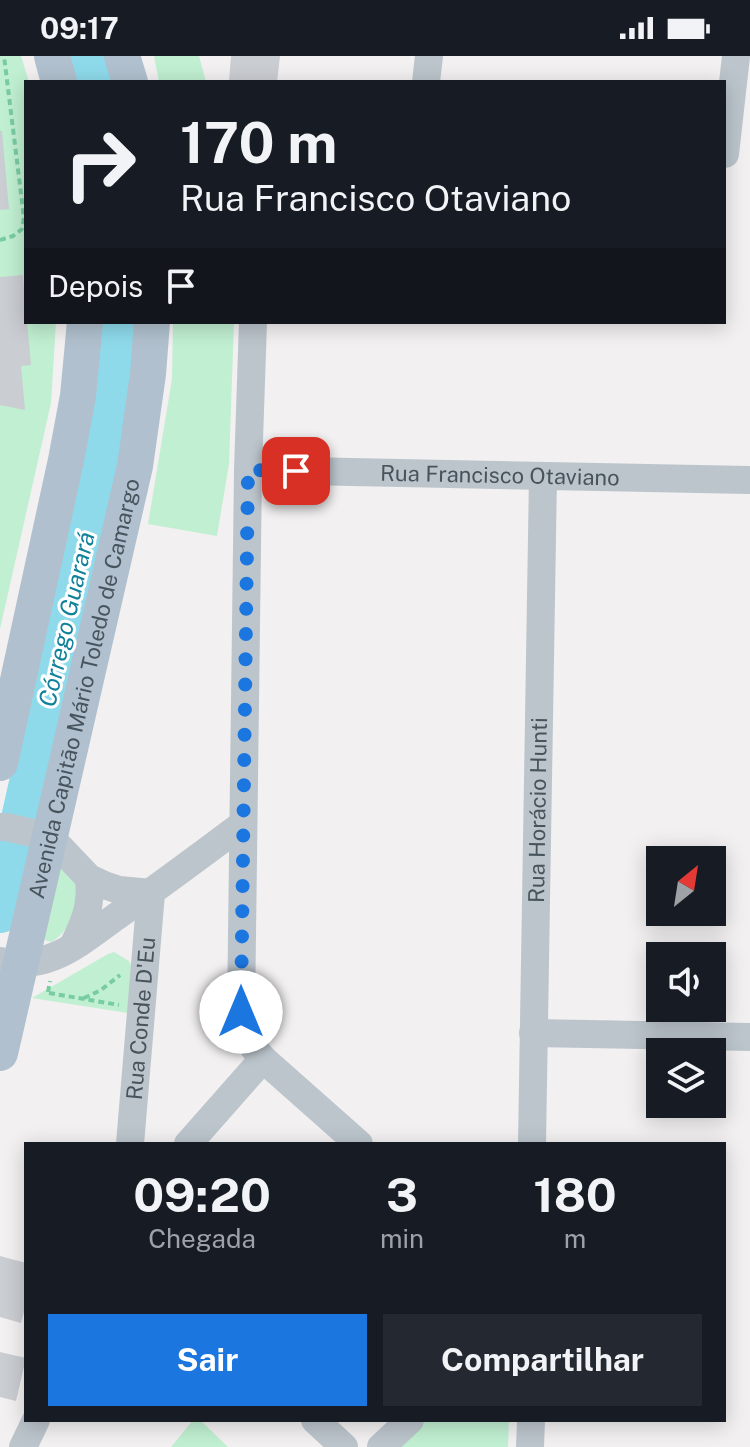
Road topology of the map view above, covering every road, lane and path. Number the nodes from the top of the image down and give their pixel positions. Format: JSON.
{"nodes":[{"id":1,"x":4,"y":56,"type":"edge"},
{"id":2,"x":52,"y":56,"type":"edge"},
{"id":3,"x":122,"y":56,"type":"edge"},
{"id":4,"x":429,"y":56,"type":"edge"},
{"id":5,"x":736,"y":56,"type":"edge"},
{"id":6,"x":58,"y":80,"type":"edge"},
{"id":7,"x":129,"y":80,"type":"edge"},
{"id":8,"x":426,"y":80,"type":"edge"},
{"id":9,"x":726,"y":138,"type":"edge"},
{"id":10,"x":726,"y":154,"type":"edge"},
{"id":11,"x":750,"y":157,"type":"edge"},
{"id":12,"x":0,"y":240,"type":"edge"},
{"id":13,"x":85,"y":324,"type":"edge"},
{"id":14,"x":152,"y":324,"type":"edge"},
{"id":15,"x":253,"y":324,"type":"edge"},
{"id":16,"x":248,"y":470,"type":"junction"},
{"id":17,"x":543,"y":476,"type":"junction"},
{"id":18,"x":750,"y":480,"type":"edge"},
{"id":19,"x":0,"y":763,"type":"edge"},
{"id":20,"x":243,"y":824,"type":"junction"},
{"id":21,"x":3,"y":827,"type":"edge"},
{"id":22,"x":44,"y":835,"type":"junction"},
{"id":23,"x":89,"y":878,"type":"junction"},
{"id":24,"x":151,"y":893,"type":"junction"},
{"id":25,"x":71,"y":948,"type":"junction"},
{"id":26,"x":145,"y":958,"type":"junction"},
{"id":27,"x":9,"y":968,"type":"edge"},
{"id":28,"x":83,"y":999,"type":"junction"},
{"id":29,"x":141,"y":1012,"type":"junction"},
{"id":30,"x":533,"y":1033,"type":"junction"},
{"id":31,"x":750,"y":1037,"type":"edge"},
{"id":32,"x":0,"y":1053,"type":"edge"},
{"id":33,"x":263,"y":1059,"type":"junction"},
{"id":34,"x":130,"y":1142,"type":"edge"},
{"id":35,"x":190,"y":1142,"type":"edge"},
{"id":36,"x":357,"y":1142,"type":"edge"},
{"id":37,"x":532,"y":1142,"type":"edge"},
{"id":38,"x":35,"y":1422,"type":"edge"},
{"id":39,"x":317,"y":1422,"type":"edge"},
{"id":40,"x":408,"y":1422,"type":"edge"},
{"id":41,"x":531,"y":1422,"type":"edge"},
{"id":42,"x":23,"y":1447,"type":"edge"},
{"id":43,"x":344,"y":1447,"type":"edge"},
{"id":44,"x":381,"y":1447,"type":"edge"},
{"id":45,"x":530,"y":1447,"type":"edge"}],
"edges":[{"from":1,"to":12,"type":"path"},
{"from":2,"to":6,"type":"main road"},
{"from":3,"to":7,"type":"main road"},
{"from":4,"to":8,"type":"street"},
{"from":5,"to":9,"type":"street"},
{"from":10,"to":11,"type":"street"},
{"from":13,"to":19,"type":"main road"},
{"from":14,"to":22,"type":"main road","name":"Avenida Capitão Mário Toledo de Camargo"},
{"from":15,"to":16,"type":"street"},
{"from":16,"to":17,"type":"street","name":"Rua Francisco Otaviano"},
{"from":16,"to":20,"type":"street"},
{"from":17,"to":18,"type":"street","name":"Rua Francisco Otaviano"},
{"from":17,"to":30,"type":"street","name":"Rua Horácio Hunti"},
{"from":20,"to":24,"type":"street"},
{"from":20,"to":33,"type":"street"},
{"from":21,"to":22,"type":"street"},
{"from":22,"to":23,"type":"street"},
{"from":22,"to":27,"type":"main road","name":"Avenida Capitão Mário Toledo de Camargo"},
{"from":23,"to":24,"type":"street"},
{"from":23,"to":25,"type":"street"},
{"from":24,"to":25,"type":"street"},
{"from":24,"to":26,"type":"street","name":"Rua Conde D'Eu"},
{"from":25,"to":27,"type":"street"},
{"from":26,"to":28,"type":"path"},
{"from":26,"to":29,"type":"street","name":"Rua Conde D'Eu"},
{"from":27,"to":28,"type":"path"},
{"from":27,"to":32,"type":"main road","name":"Avenida Capitão Mário Toledo de Camargo"},
{"from":28,"to":29,"type":"path"},
{"from":29,"to":34,"type":"street","name":"Rua Conde D'Eu"},
{"from":30,"to":31,"type":"street"},
{"from":30,"to":37,"type":"street","name":"Rua Horácio Hunti"},
{"from":33,"to":35,"type":"street"},
{"from":33,"to":36,"type":"street"},
{"from":38,"to":42,"type":"street"},
{"from":39,"to":43,"type":"street"},
{"from":40,"to":44,"type":"street"},
{"from":41,"to":45,"type":"street"}]}
